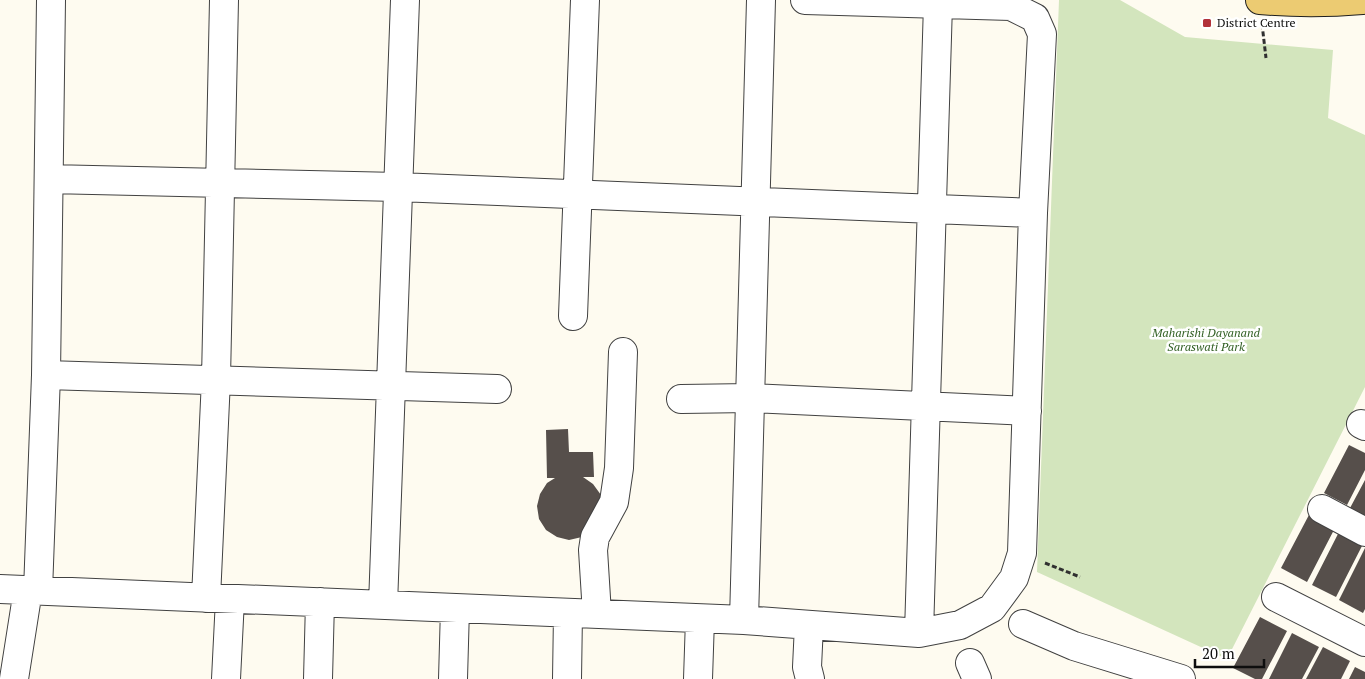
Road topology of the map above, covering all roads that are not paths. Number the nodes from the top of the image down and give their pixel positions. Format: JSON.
{"nodes":[{"id":1,"x":51,"y":0,"type":"edge"},
{"id":2,"x":224,"y":0,"type":"edge"},
{"id":3,"x":405,"y":0,"type":"edge"},
{"id":4,"x":585,"y":0,"type":"edge"},
{"id":5,"x":761,"y":0,"type":"edge"},
{"id":6,"x":805,"y":0,"type":"edge"},
{"id":7,"x":1260,"y":0,"type":"edge"},
{"id":8,"x":1362,"y":0,"type":"edge"},
{"id":9,"x":938,"y":4,"type":"junction"},
{"id":10,"x":49,"y":179,"type":"junction"},
{"id":11,"x":221,"y":184,"type":"junction"},
{"id":12,"x":398,"y":187,"type":"junction"},
{"id":13,"x":577,"y":195,"type":"junction"},
{"id":14,"x":755,"y":202,"type":"junction"},
{"id":15,"x":932,"y":209,"type":"junction"},
{"id":16,"x":1032,"y":213,"type":"junction"},
{"id":17,"x":573,"y":316,"type":"dead end"},
{"id":18,"x":623,"y":352,"type":"dead end"},
{"id":19,"x":46,"y":374,"type":"junction"},
{"id":20,"x":216,"y":379,"type":"junction"},
{"id":21,"x":391,"y":387,"type":"junction"},
{"id":22,"x":497,"y":389,"type":"dead end"},
{"id":23,"x":750,"y":398,"type":"junction"},
{"id":24,"x":681,"y":399,"type":"dead end"},
{"id":25,"x":926,"y":405,"type":"junction"},
{"id":26,"x":1027,"y":411,"type":"junction"},
{"id":27,"x":1322,"y":509,"type":"dead end"},
{"id":28,"x":1365,"y":532,"type":"edge"},
{"id":29,"x":0,"y":589,"type":"edge"},
{"id":30,"x":33,"y":590,"type":"junction"},
{"id":31,"x":1276,"y":597,"type":"dead end"},
{"id":32,"x":218,"y":598,"type":"junction"},
{"id":33,"x":320,"y":602,"type":"junction"},
{"id":34,"x":383,"y":605,"type":"junction"},
{"id":35,"x":455,"y":608,"type":"junction"},
{"id":36,"x":568,"y":613,"type":"junction"},
{"id":37,"x":597,"y":614,"type":"junction"},
{"id":38,"x":700,"y":618,"type":"junction"},
{"id":39,"x":744,"y":620,"type":"junction"},
{"id":40,"x":1023,"y":624,"type":"dead end"},
{"id":41,"x":809,"y":625,"type":"junction"},
{"id":42,"x":919,"y":633,"type":"junction"},
{"id":43,"x":1365,"y":642,"type":"edge"},
{"id":44,"x":14,"y":679,"type":"edge"},
{"id":45,"x":226,"y":679,"type":"edge"},
{"id":46,"x":318,"y":679,"type":"edge"},
{"id":47,"x":453,"y":679,"type":"edge"},
{"id":48,"x":567,"y":679,"type":"edge"},
{"id":49,"x":698,"y":679,"type":"edge"},
{"id":50,"x":810,"y":679,"type":"edge"},
{"id":51,"x":1181,"y":679,"type":"edge"}],
"edges":[{"from":1,"to":10,"type":"street"},
{"from":2,"to":11,"type":"street"},
{"from":3,"to":12,"type":"street"},
{"from":4,"to":13,"type":"street"},
{"from":5,"to":14,"type":"street"},
{"from":6,"to":9,"type":"street"},
{"from":7,"to":8,"type":"main road"},
{"from":9,"to":15,"type":"street"},
{"from":9,"to":16,"type":"street"},
{"from":10,"to":11,"type":"street"},
{"from":10,"to":19,"type":"street"},
{"from":11,"to":12,"type":"street"},
{"from":11,"to":20,"type":"street"},
{"from":12,"to":13,"type":"street"},
{"from":12,"to":21,"type":"street"},
{"from":13,"to":14,"type":"street"},
{"from":13,"to":17,"type":"street"},
{"from":14,"to":15,"type":"street"},
{"from":14,"to":23,"type":"street"},
{"from":15,"to":16,"type":"street"},
{"from":15,"to":25,"type":"street"},
{"from":16,"to":26,"type":"street"},
{"from":18,"to":37,"type":"street"},
{"from":19,"to":20,"type":"street"},
{"from":19,"to":30,"type":"street"},
{"from":20,"to":21,"type":"street"},
{"from":20,"to":32,"type":"street"},
{"from":21,"to":22,"type":"street"},
{"from":21,"to":34,"type":"street"},
{"from":23,"to":24,"type":"street"},
{"from":23,"to":25,"type":"street"},
{"from":23,"to":39,"type":"street"},
{"from":25,"to":26,"type":"street"},
{"from":25,"to":42,"type":"street"},
{"from":26,"to":42,"type":"street"},
{"from":27,"to":28,"type":"street"},
{"from":29,"to":30,"type":"street"},
{"from":30,"to":32,"type":"street"},
{"from":30,"to":44,"type":"street"},
{"from":31,"to":43,"type":"street"},
{"from":32,"to":33,"type":"street"},
{"from":32,"to":45,"type":"street"},
{"from":33,"to":34,"type":"street"},
{"from":33,"to":46,"type":"street"},
{"from":34,"to":35,"type":"street"},
{"from":35,"to":36,"type":"street"},
{"from":35,"to":47,"type":"street"},
{"from":36,"to":37,"type":"street"},
{"from":36,"to":48,"type":"street"},
{"from":37,"to":38,"type":"street"},
{"from":38,"to":39,"type":"street"},
{"from":38,"to":49,"type":"street"},
{"from":39,"to":41,"type":"street"},
{"from":40,"to":51,"type":"street"},
{"from":41,"to":42,"type":"street"},
{"from":41,"to":50,"type":"street"}]}
